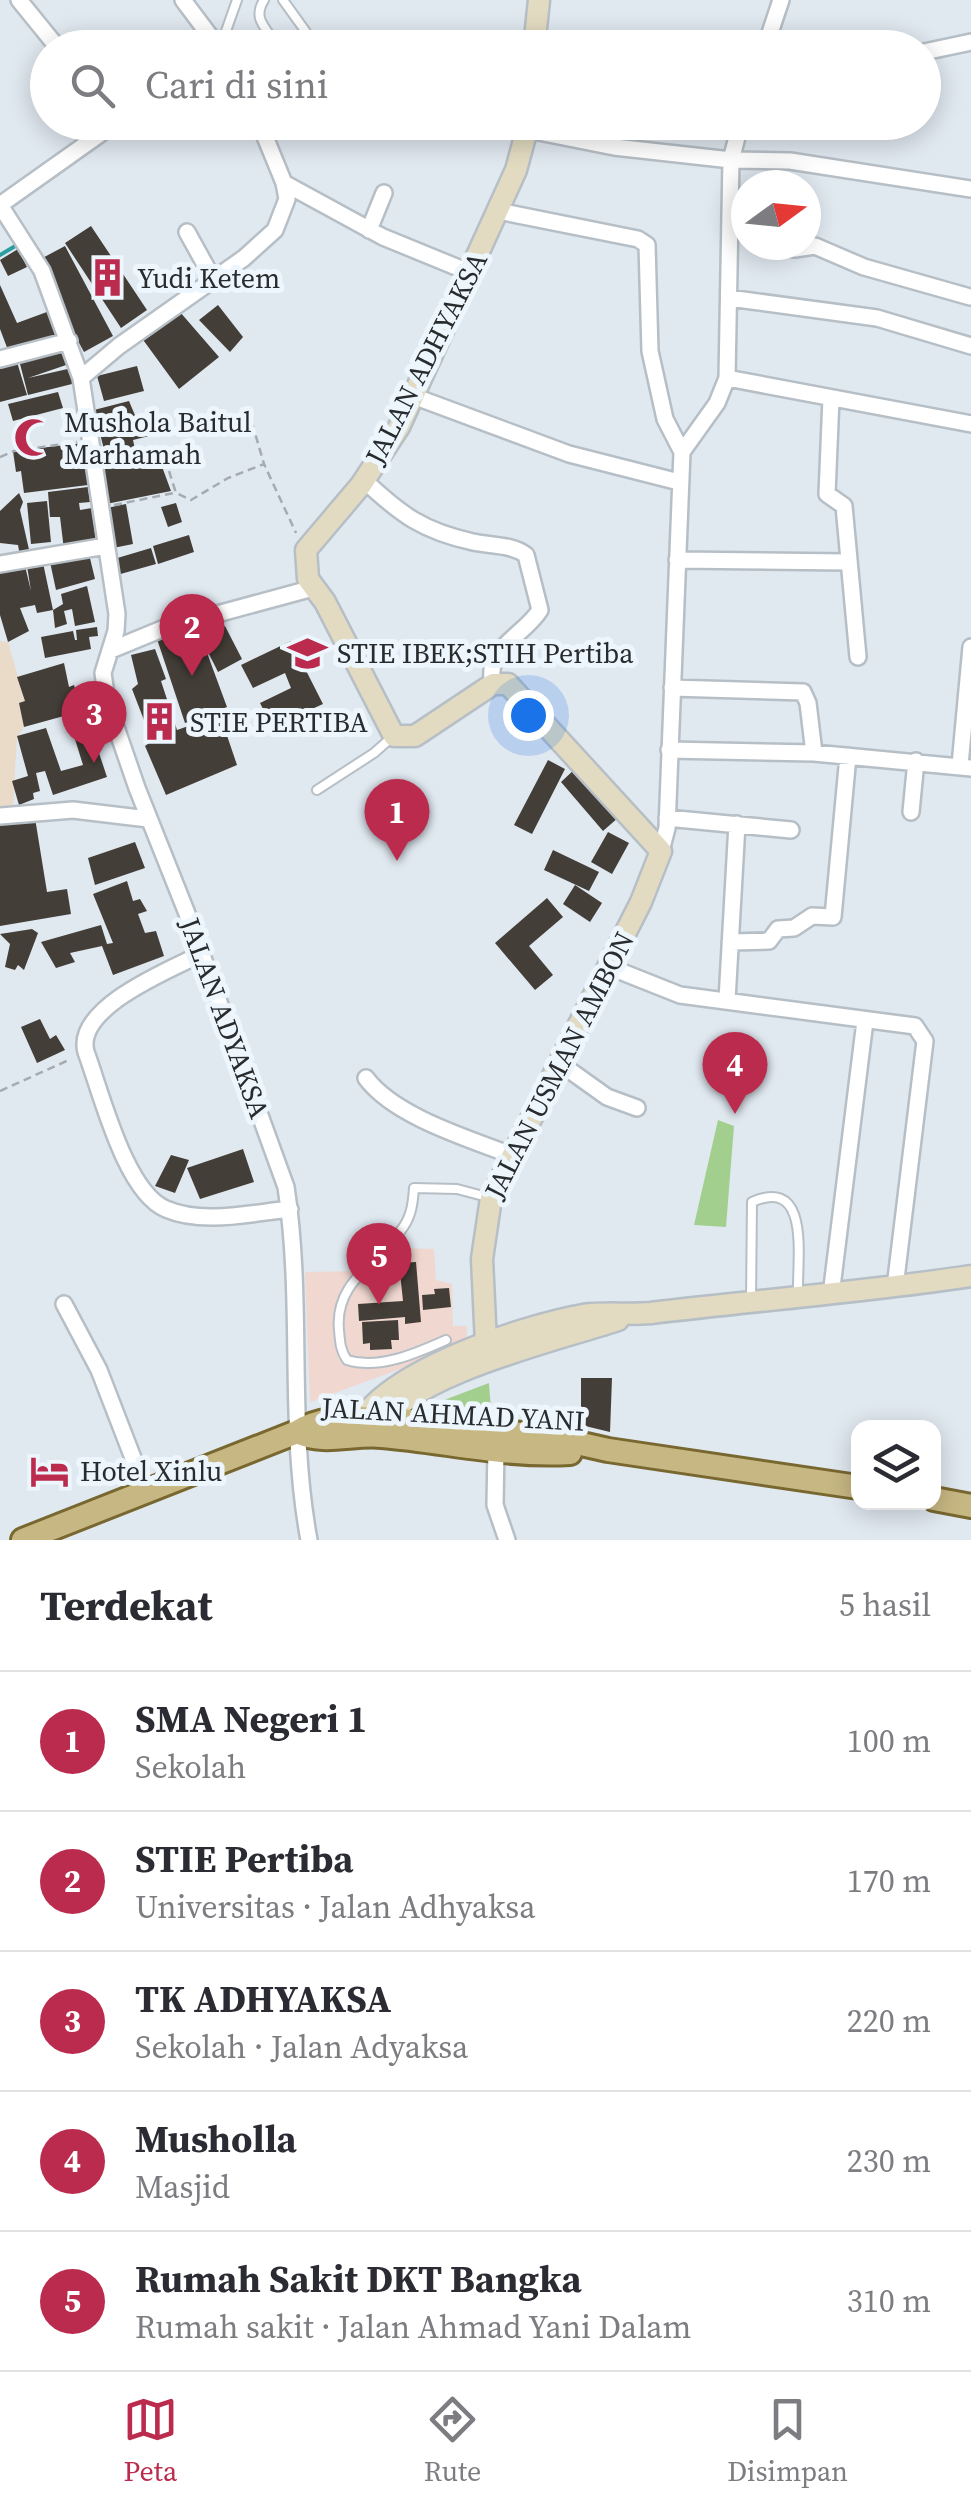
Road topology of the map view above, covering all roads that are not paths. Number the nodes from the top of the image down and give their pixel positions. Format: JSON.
{"nodes":[{"id":1,"x":19,"y":0,"type":"edge"},
{"id":2,"x":182,"y":0,"type":"edge"},
{"id":3,"x":237,"y":0,"type":"edge"},
{"id":4,"x":264,"y":0,"type":"edge"},
{"id":5,"x":284,"y":0,"type":"edge"},
{"id":6,"x":539,"y":0,"type":"edge"},
{"id":7,"x":781,"y":0,"type":"edge"},
{"id":8,"x":43,"y":30,"type":"edge"},
{"id":9,"x":206,"y":30,"type":"edge"},
{"id":10,"x":226,"y":30,"type":"edge"},
{"id":11,"x":267,"y":30,"type":"edge"},
{"id":12,"x":305,"y":30,"type":"edge"},
{"id":13,"x":536,"y":30,"type":"edge"},
{"id":14,"x":772,"y":30,"type":"edge"},
{"id":15,"x":971,"y":42,"type":"edge"},
{"id":16,"x":941,"y":48,"type":"edge"},
{"id":17,"x":92,"y":140,"type":"edge"},
{"id":18,"x":267,"y":140,"type":"edge"},
{"id":19,"x":523,"y":140,"type":"edge"},
{"id":20,"x":584,"y":140,"type":"edge"},
{"id":21,"x":736,"y":140,"type":"edge"},
{"id":22,"x":731,"y":160,"type":"junction"},
{"id":23,"x":732,"y":170,"type":"edge"},
{"id":24,"x":284,"y":183,"type":"junction"},
{"id":25,"x":971,"y":189,"type":"edge"},
{"id":26,"x":384,"y":194,"type":"dead end"},
{"id":27,"x":0,"y":205,"type":"edge"},
{"id":28,"x":498,"y":211,"type":"junction"},
{"id":29,"x":368,"y":230,"type":"junction"},
{"id":30,"x":187,"y":232,"type":"dead end"},
{"id":31,"x":821,"y":249,"type":"edge"},
{"id":32,"x":735,"y":260,"type":"edge"},
{"id":33,"x":471,"y":273,"type":"junction"},
{"id":34,"x":213,"y":280,"type":"junction"},
{"id":35,"x":970,"y":297,"type":"edge"},
{"id":36,"x":729,"y":298,"type":"junction"},
{"id":37,"x":69,"y":341,"type":"junction"},
{"id":38,"x":971,"y":346,"type":"edge"},
{"id":39,"x":0,"y":360,"type":"edge"},
{"id":40,"x":80,"y":378,"type":"junction"},
{"id":41,"x":726,"y":378,"type":"junction"},
{"id":42,"x":414,"y":396,"type":"junction"},
{"id":43,"x":831,"y":398,"type":"junction"},
{"id":44,"x":971,"y":424,"type":"edge"},
{"id":45,"x":682,"y":452,"type":"junction"},
{"id":46,"x":364,"y":480,"type":"junction"},
{"id":47,"x":679,"y":482,"type":"junction"},
{"id":48,"x":106,"y":546,"type":"junction"},
{"id":49,"x":677,"y":560,"type":"junction"},
{"id":50,"x":847,"y":562,"type":"junction"},
{"id":51,"x":0,"y":564,"type":"edge"},
{"id":52,"x":310,"y":584,"type":"junction"},
{"id":53,"x":971,"y":647,"type":"edge"},
{"id":54,"x":111,"y":650,"type":"junction"},
{"id":55,"x":858,"y":658,"type":"dead end"},
{"id":56,"x":493,"y":684,"type":"junction"},
{"id":57,"x":672,"y":688,"type":"junction"},
{"id":58,"x":394,"y":736,"type":"junction"},
{"id":59,"x":669,"y":750,"type":"junction"},
{"id":60,"x":814,"y":754,"type":"junction"},
{"id":61,"x":848,"y":756,"type":"junction"},
{"id":62,"x":916,"y":762,"type":"junction"},
{"id":63,"x":965,"y":766,"type":"edge"},
{"id":64,"x":317,"y":790,"type":"dead end"},
{"id":65,"x":911,"y":812,"type":"dead end"},
{"id":66,"x":0,"y":816,"type":"edge"},
{"id":67,"x":668,"y":818,"type":"junction"},
{"id":68,"x":148,"y":819,"type":"junction"},
{"id":69,"x":737,"y":824,"type":"junction"},
{"id":70,"x":790,"y":830,"type":"dead end"},
{"id":71,"x":660,"y":851,"type":"junction"},
{"id":72,"x":730,"y":942,"type":"junction"},
{"id":73,"x":201,"y":954,"type":"junction"},
{"id":74,"x":607,"y":966,"type":"junction"},
{"id":75,"x":728,"y":1000,"type":"junction"},
{"id":76,"x":865,"y":1021,"type":"junction"},
{"id":77,"x":558,"y":1062,"type":"junction"},
{"id":78,"x":366,"y":1078,"type":"dead end"},
{"id":79,"x":637,"y":1108,"type":"dead end"},
{"id":80,"x":511,"y":1156,"type":"junction"},
{"id":81,"x":490,"y":1198,"type":"junction"},
{"id":82,"x":290,"y":1209,"type":"junction"},
{"id":83,"x":971,"y":1276,"type":"edge"},
{"id":84,"x":895,"y":1288,"type":"junction"},
{"id":85,"x":830,"y":1294,"type":"junction"},
{"id":86,"x":799,"y":1298,"type":"junction"},
{"id":87,"x":751,"y":1302,"type":"junction"},
{"id":88,"x":64,"y":1304,"type":"dead end"},
{"id":89,"x":634,"y":1314,"type":"junction"},
{"id":90,"x":446,"y":1340,"type":"dead end"},
{"id":91,"x":486,"y":1344,"type":"junction"},
{"id":92,"x":428,"y":1358,"type":"junction"},
{"id":93,"x":382,"y":1426,"type":"junction"},
{"id":94,"x":358,"y":1427,"type":"junction"},
{"id":95,"x":296,"y":1432,"type":"junction"},
{"id":96,"x":496,"y":1450,"type":"junction"},
{"id":97,"x":608,"y":1450,"type":"junction"},
{"id":98,"x":851,"y":1486,"type":"edge"},
{"id":99,"x":146,"y":1489,"type":"junction"},
{"id":100,"x":941,"y":1501,"type":"edge"},
{"id":101,"x":971,"y":1506,"type":"edge"},
{"id":102,"x":70,"y":1531,"type":"edge"},
{"id":103,"x":23,"y":1540,"type":"edge"},
{"id":104,"x":308,"y":1540,"type":"edge"},
{"id":105,"x":507,"y":1540,"type":"edge"}],
"edges":[{"from":1,"to":8,"type":"street"},
{"from":2,"to":9,"type":"street"},
{"from":3,"to":10,"type":"lane"},
{"from":4,"to":11,"type":"lane"},
{"from":5,"to":12,"type":"lane"},
{"from":6,"to":13,"type":"street"},
{"from":7,"to":14,"type":"street"},
{"from":15,"to":16,"type":"street"},
{"from":17,"to":27,"type":"street"},
{"from":18,"to":24,"type":"street"},
{"from":19,"to":28,"type":"street","name":"JALAN ADHYAKSA"},
{"from":20,"to":22,"type":"street"},
{"from":21,"to":22,"type":"street"},
{"from":22,"to":23,"type":"street"},
{"from":22,"to":25,"type":"street"},
{"from":24,"to":29,"type":"street"},
{"from":24,"to":34,"type":"street"},
{"from":26,"to":29,"type":"street"},
{"from":27,"to":37,"type":"street","name":"JALAN ADYAKSA"},
{"from":28,"to":33,"type":"street","name":"JALAN ADHYAKSA"},
{"from":28,"to":45,"type":"street"},
{"from":29,"to":33,"type":"street"},
{"from":30,"to":34,"type":"street"},
{"from":31,"to":35,"type":"street"},
{"from":32,"to":36,"type":"street"},
{"from":33,"to":42,"type":"street","name":"JALAN ADHYAKSA"},
{"from":34,"to":40,"type":"street"},
{"from":36,"to":38,"type":"street"},
{"from":36,"to":41,"type":"street"},
{"from":37,"to":39,"type":"street"},
{"from":37,"to":40,"type":"street","name":"JALAN ADYAKSA"},
{"from":40,"to":48,"type":"street","name":"JALAN ADYAKSA"},
{"from":41,"to":43,"type":"street"},
{"from":41,"to":45,"type":"street"},
{"from":42,"to":46,"type":"street","name":"JALAN ADHYAKSA"},
{"from":42,"to":47,"type":"street"},
{"from":43,"to":44,"type":"street"},
{"from":43,"to":50,"type":"street"},
{"from":45,"to":47,"type":"street","name":"JALAN USMAN AMBON"},
{"from":46,"to":52,"type":"street","name":"JALAN ADHYAKSA"},
{"from":46,"to":56,"type":"street"},
{"from":47,"to":49,"type":"street","name":"JALAN USMAN AMBON"},
{"from":48,"to":51,"type":"street"},
{"from":48,"to":54,"type":"street","name":"JALAN ADYAKSA"},
{"from":49,"to":50,"type":"street"},
{"from":49,"to":57,"type":"street","name":"JALAN USMAN AMBON"},
{"from":50,"to":55,"type":"street"},
{"from":52,"to":54,"type":"street"},
{"from":52,"to":58,"type":"street"},
{"from":53,"to":63,"type":"street"},
{"from":54,"to":68,"type":"street","name":"JALAN ADYAKSA"},
{"from":56,"to":58,"type":"street"},
{"from":56,"to":71,"type":"street"},
{"from":57,"to":59,"type":"street","name":"JALAN USMAN AMBON"},
{"from":57,"to":60,"type":"street"},
{"from":58,"to":64,"type":"lane"},
{"from":59,"to":60,"type":"street"},
{"from":59,"to":67,"type":"street","name":"JALAN USMAN AMBON"},
{"from":60,"to":61,"type":"street"},
{"from":61,"to":62,"type":"street"},
{"from":61,"to":72,"type":"street"},
{"from":62,"to":63,"type":"street"},
{"from":62,"to":65,"type":"street"},
{"from":66,"to":68,"type":"street"},
{"from":67,"to":69,"type":"street"},
{"from":67,"to":71,"type":"street","name":"JALAN USMAN AMBON"},
{"from":68,"to":73,"type":"street","name":"JALAN ADYAKSA"},
{"from":69,"to":70,"type":"street"},
{"from":69,"to":72,"type":"street"},
{"from":71,"to":74,"type":"street","name":"JALAN USMAN AMBON"},
{"from":72,"to":75,"type":"street"},
{"from":73,"to":82,"type":"street","name":"JALAN ADYAKSA"},
{"from":73,"to":82,"type":"street"},
{"from":74,"to":75,"type":"street"},
{"from":74,"to":77,"type":"street","name":"JALAN USMAN AMBON"},
{"from":75,"to":76,"type":"street"},
{"from":76,"to":84,"type":"street"},
{"from":76,"to":85,"type":"street"},
{"from":77,"to":79,"type":"street"},
{"from":77,"to":80,"type":"street","name":"JALAN USMAN AMBON"},
{"from":78,"to":80,"type":"street"},
{"from":80,"to":81,"type":"street","name":"JALAN USMAN AMBON"},
{"from":81,"to":91,"type":"street","name":"JALAN USMAN AMBON"},
{"from":81,"to":92,"type":"lane"},
{"from":82,"to":95,"type":"street","name":"JALAN ADYAKSA"},
{"from":83,"to":84,"type":"street"},
{"from":84,"to":85,"type":"street"},
{"from":85,"to":86,"type":"street"},
{"from":86,"to":87,"type":"street"},
{"from":86,"to":87,"type":"lane"},
{"from":87,"to":89,"type":"street"},
{"from":88,"to":99,"type":"street"},
{"from":89,"to":91,"type":"street"},
{"from":89,"to":93,"type":"street"},
{"from":90,"to":92,"type":"lane"},
{"from":91,"to":92,"type":"street"},
{"from":92,"to":94,"type":"street"},
{"from":93,"to":94,"type":"main road","name":"JALAN AHMAD YANI"},
{"from":93,"to":96,"type":"main road","name":"JALAN AHMAD YANI"},
{"from":93,"to":97,"type":"main road","name":"JALAN AHMAD YANI"},
{"from":94,"to":95,"type":"main road","name":"JALAN AHMAD YANI"},
{"from":95,"to":99,"type":"main road","name":"JALAN AHMAD YANI"},
{"from":95,"to":104,"type":"street","name":"JALAN ADYAKSA"},
{"from":96,"to":97,"type":"main road","name":"JALAN AHMAD YANI"},
{"from":96,"to":105,"type":"street"},
{"from":97,"to":98,"type":"main road","name":"JALAN AHMAD YANI"},
{"from":99,"to":102,"type":"main road","name":"JALAN AHMAD YANI"},
{"from":100,"to":101,"type":"main road"},
{"from":102,"to":103,"type":"main road","name":"JALAN AHMAD YANI"}]}
